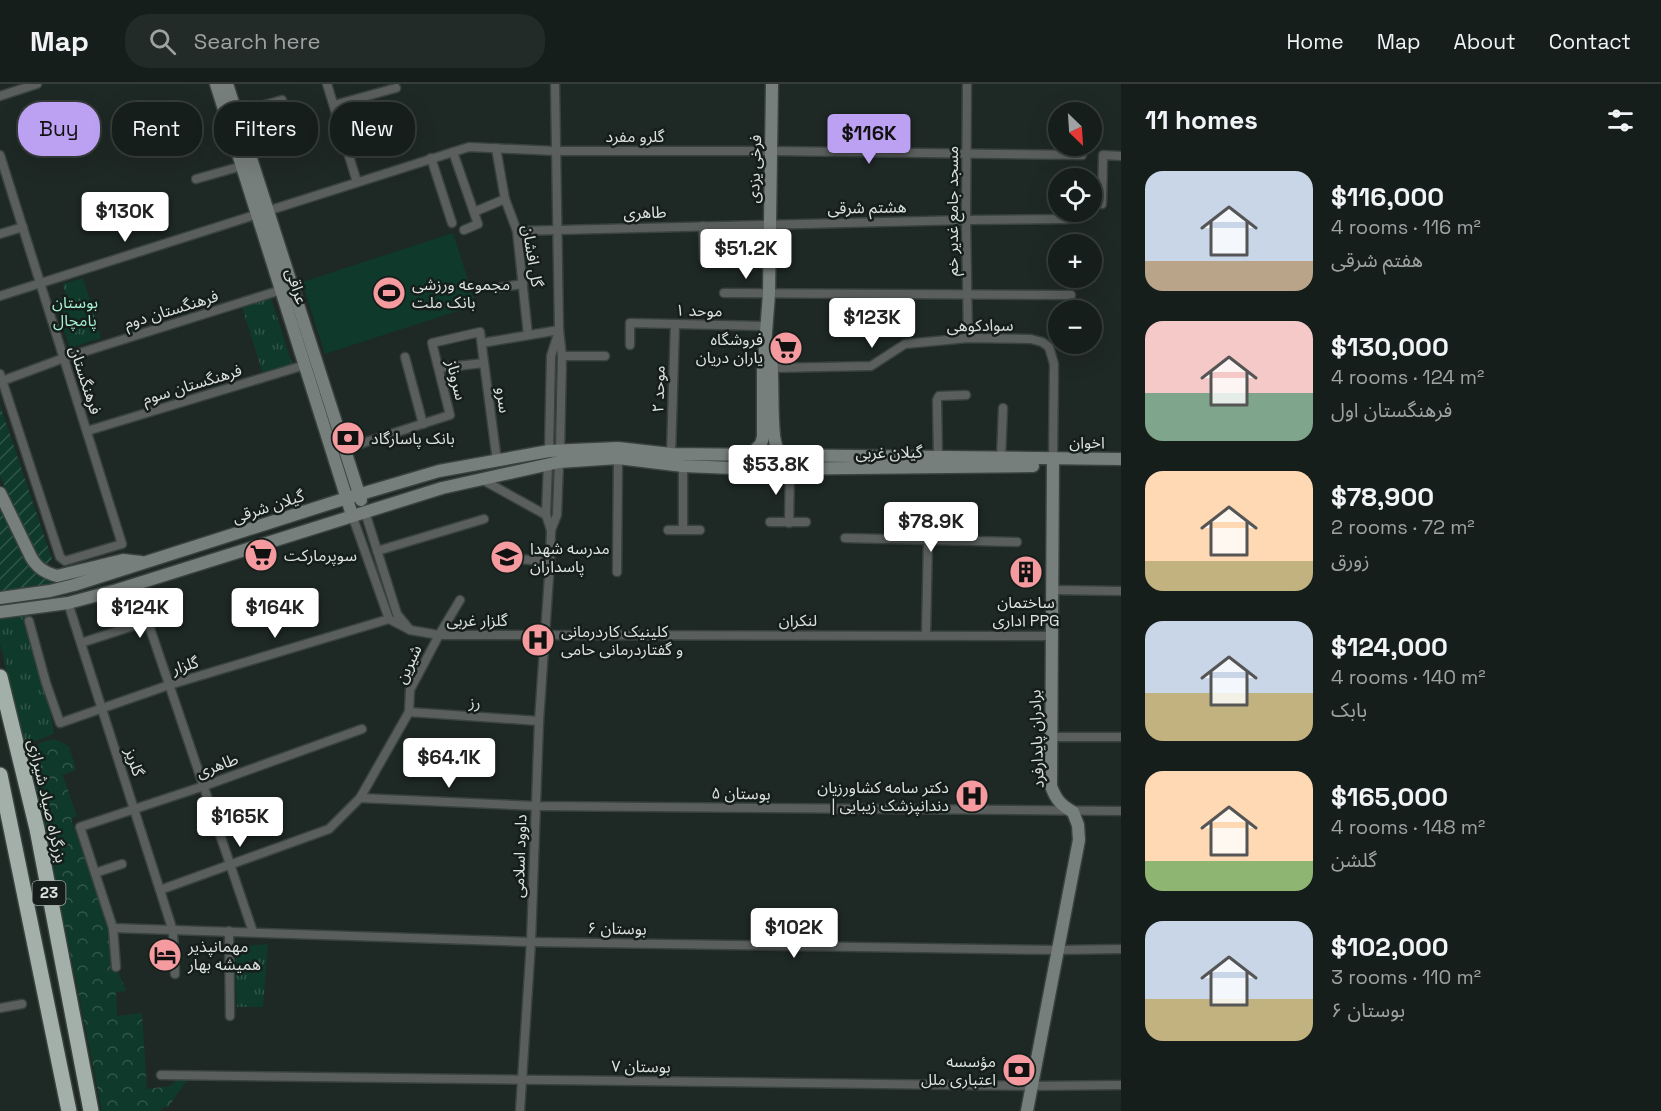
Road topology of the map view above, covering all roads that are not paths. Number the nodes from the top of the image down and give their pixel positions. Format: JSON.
{"nodes":[{"id":1,"x":37,"y":84,"type":"edge"},
{"id":2,"x":216,"y":84,"type":"edge"},
{"id":3,"x":227,"y":84,"type":"edge"},
{"id":4,"x":327,"y":84,"type":"edge"},
{"id":5,"x":555,"y":84,"type":"edge"},
{"id":6,"x":772,"y":84,"type":"edge"},
{"id":7,"x":968,"y":84,"type":"edge"},
{"id":8,"x":396,"y":88,"type":"dead end"},
{"id":9,"x":0,"y":96,"type":"edge"},
{"id":10,"x":282,"y":100,"type":"dead end"},
{"id":11,"x":233,"y":102,"type":"edge"},
{"id":12,"x":275,"y":102,"type":"edge"},
{"id":13,"x":332,"y":102,"type":"edge"},
{"id":14,"x":344,"y":102,"type":"edge"},
{"id":15,"x":496,"y":148,"type":"junction"},
{"id":16,"x":556,"y":151,"type":"junction"},
{"id":17,"x":772,"y":151,"type":"junction"},
{"id":18,"x":453,"y":152,"type":"junction"},
{"id":19,"x":967,"y":153,"type":"junction"},
{"id":20,"x":1048,"y":154,"type":"edge"},
{"id":21,"x":0,"y":156,"type":"edge"},
{"id":22,"x":248,"y":156,"type":"edge"},
{"id":23,"x":349,"y":156,"type":"edge"},
{"id":24,"x":1121,"y":156,"type":"edge"},
{"id":25,"x":431,"y":158,"type":"junction"},
{"id":26,"x":242,"y":166,"type":"junction"},
{"id":27,"x":196,"y":179,"type":"dead end"},
{"id":28,"x":357,"y":182,"type":"junction"},
{"id":29,"x":505,"y":199,"type":"junction"},
{"id":30,"x":1102,"y":204,"type":"dead end"},
{"id":31,"x":263,"y":212,"type":"junction"},
{"id":32,"x":474,"y":212,"type":"junction"},
{"id":33,"x":1048,"y":219,"type":"edge"},
{"id":34,"x":966,"y":220,"type":"junction"},
{"id":35,"x":452,"y":223,"type":"dead end"},
{"id":36,"x":769,"y":224,"type":"junction"},
{"id":37,"x":703,"y":226,"type":"junction"},
{"id":38,"x":23,"y":227,"type":"junction"},
{"id":39,"x":558,"y":229,"type":"junction"},
{"id":40,"x":464,"y":230,"type":"dead end"},
{"id":41,"x":517,"y":231,"type":"junction"},
{"id":42,"x":0,"y":234,"type":"edge"},
{"id":43,"x":704,"y":258,"type":"dead end"},
{"id":44,"x":40,"y":284,"type":"junction"},
{"id":45,"x":523,"y":284,"type":"junction"},
{"id":46,"x":497,"y":288,"type":"dead end"},
{"id":47,"x":281,"y":290,"type":"junction"},
{"id":48,"x":724,"y":293,"type":"dead end"},
{"id":49,"x":967,"y":293,"type":"junction"},
{"id":50,"x":769,"y":294,"type":"junction"},
{"id":51,"x":1071,"y":295,"type":"dead end"},
{"id":52,"x":0,"y":296,"type":"edge"},
{"id":53,"x":675,"y":324,"type":"junction"},
{"id":54,"x":767,"y":326,"type":"junction"},
{"id":55,"x":559,"y":330,"type":"junction"},
{"id":56,"x":528,"y":335,"type":"junction"},
{"id":57,"x":968,"y":338,"type":"junction"},
{"id":58,"x":482,"y":343,"type":"junction"},
{"id":59,"x":630,"y":345,"type":"dead end"},
{"id":60,"x":562,"y":356,"type":"junction"},
{"id":61,"x":606,"y":356,"type":"dead end"},
{"id":62,"x":405,"y":357,"type":"dead end"},
{"id":63,"x":64,"y":358,"type":"junction"},
{"id":64,"x":484,"y":363,"type":"junction"},
{"id":65,"x":305,"y":365,"type":"junction"},
{"id":66,"x":438,"y":368,"type":"junction"},
{"id":67,"x":773,"y":368,"type":"junction"},
{"id":68,"x":1,"y":378,"type":"edge"},
{"id":69,"x":966,"y":395,"type":"dead end"},
{"id":70,"x":1003,"y":408,"type":"dead end"},
{"id":71,"x":423,"y":424,"type":"junction"},
{"id":72,"x":87,"y":431,"type":"junction"},
{"id":73,"x":344,"y":449,"type":"junction"},
{"id":74,"x":670,"y":454,"type":"junction"},
{"id":75,"x":754,"y":455,"type":"junction"},
{"id":76,"x":779,"y":455,"type":"junction"},
{"id":77,"x":554,"y":457,"type":"junction"},
{"id":78,"x":938,"y":457,"type":"junction"},
{"id":79,"x":618,"y":458,"type":"junction"},
{"id":80,"x":1001,"y":458,"type":"junction"},
{"id":81,"x":1121,"y":459,"type":"edge"},
{"id":82,"x":497,"y":461,"type":"junction"},
{"id":83,"x":1053,"y":462,"type":"junction"},
{"id":84,"x":683,"y":466,"type":"junction"},
{"id":85,"x":757,"y":469,"type":"junction"},
{"id":86,"x":784,"y":469,"type":"junction"},
{"id":87,"x":481,"y":479,"type":"junction"},
{"id":88,"x":0,"y":493,"type":"edge"},
{"id":89,"x":353,"y":496,"type":"junction"},
{"id":90,"x":327,"y":505,"type":"junction"},
{"id":91,"x":358,"y":514,"type":"junction"},
{"id":92,"x":546,"y":515,"type":"junction"},
{"id":93,"x":484,"y":519,"type":"dead end"},
{"id":94,"x":333,"y":522,"type":"junction"},
{"id":95,"x":770,"y":522,"type":"dead end"},
{"id":96,"x":806,"y":522,"type":"dead end"},
{"id":97,"x":789,"y":523,"type":"junction"},
{"id":98,"x":551,"y":530,"type":"junction"},
{"id":99,"x":668,"y":530,"type":"dead end"},
{"id":100,"x":683,"y":530,"type":"junction"},
{"id":101,"x":700,"y":530,"type":"dead end"},
{"id":102,"x":232,"y":535,"type":"junction"},
{"id":103,"x":845,"y":538,"type":"dead end"},
{"id":104,"x":928,"y":540,"type":"junction"},
{"id":105,"x":1017,"y":542,"type":"dead end"},
{"id":106,"x":377,"y":551,"type":"junction"},
{"id":107,"x":238,"y":552,"type":"junction"},
{"id":108,"x":520,"y":559,"type":"dead end"},
{"id":109,"x":550,"y":562,"type":"junction"},
{"id":110,"x":146,"y":563,"type":"junction"},
{"id":111,"x":617,"y":572,"type":"dead end"},
{"id":112,"x":135,"y":584,"type":"junction"},
{"id":113,"x":1052,"y":591,"type":"junction"},
{"id":114,"x":1121,"y":591,"type":"edge"},
{"id":115,"x":0,"y":598,"type":"edge"},
{"id":116,"x":460,"y":600,"type":"dead end"},
{"id":117,"x":68,"y":603,"type":"junction"},
{"id":118,"x":1,"y":612,"type":"edge"},
{"id":119,"x":389,"y":619,"type":"junction"},
{"id":120,"x":29,"y":621,"type":"dead end"},
{"id":121,"x":148,"y":621,"type":"junction"},
{"id":122,"x":410,"y":630,"type":"junction"},
{"id":123,"x":439,"y":635,"type":"junction"},
{"id":124,"x":545,"y":635,"type":"junction"},
{"id":125,"x":926,"y":635,"type":"junction"},
{"id":126,"x":1052,"y":636,"type":"junction"},
{"id":127,"x":81,"y":643,"type":"junction"},
{"id":128,"x":0,"y":677,"type":"edge"},
{"id":129,"x":170,"y":685,"type":"junction"},
{"id":130,"x":102,"y":708,"type":"junction"},
{"id":131,"x":409,"y":712,"type":"junction"},
{"id":132,"x":539,"y":721,"type":"junction"},
{"id":133,"x":362,"y":729,"type":"dead end"},
{"id":134,"x":1051,"y":737,"type":"junction"},
{"id":135,"x":1121,"y":737,"type":"edge"},
{"id":136,"x":0,"y":774,"type":"edge"},
{"id":137,"x":204,"y":786,"type":"junction"},
{"id":138,"x":360,"y":798,"type":"junction"},
{"id":139,"x":536,"y":806,"type":"junction"},
{"id":140,"x":134,"y":808,"type":"junction"},
{"id":141,"x":1121,"y":811,"type":"edge"},
{"id":142,"x":1074,"y":812,"type":"junction"},
{"id":143,"x":122,"y":864,"type":"dead end"},
{"id":144,"x":230,"y":865,"type":"junction"},
{"id":145,"x":95,"y":873,"type":"junction"},
{"id":146,"x":160,"y":890,"type":"junction"},
{"id":147,"x":113,"y":928,"type":"junction"},
{"id":148,"x":173,"y":931,"type":"junction"},
{"id":149,"x":229,"y":932,"type":"junction"},
{"id":150,"x":253,"y":932,"type":"junction"},
{"id":151,"x":531,"y":942,"type":"junction"},
{"id":152,"x":1121,"y":949,"type":"edge"},
{"id":153,"x":1056,"y":950,"type":"junction"},
{"id":154,"x":116,"y":967,"type":"dead end"},
{"id":155,"x":175,"y":974,"type":"dead end"},
{"id":156,"x":22,"y":1004,"type":"dead end"},
{"id":157,"x":0,"y":1008,"type":"edge"},
{"id":158,"x":230,"y":1016,"type":"dead end"},
{"id":159,"x":161,"y":1075,"type":"dead end"},
{"id":160,"x":522,"y":1080,"type":"junction"},
{"id":161,"x":1121,"y":1084,"type":"edge"},
{"id":162,"x":1032,"y":1086,"type":"junction"},
{"id":163,"x":69,"y":1111,"type":"edge"},
{"id":164,"x":91,"y":1111,"type":"edge"},
{"id":165,"x":520,"y":1111,"type":"edge"},
{"id":166,"x":1027,"y":1111,"type":"edge"}],
"edges":[{"from":1,"to":9,"type":"street"},
{"from":2,"to":26,"type":"main road","name":"عراقی"},
{"from":3,"to":11,"type":"main road","name":"عراقی"},
{"from":4,"to":13,"type":"street"},
{"from":5,"to":16,"type":"street","name":"داوود اسلامی"},
{"from":6,"to":17,"type":"main road","name":"فرخی یزدی"},
{"from":7,"to":19,"type":"street","name":"مسجد جامع غدیر خم"},
{"from":8,"to":14,"type":"street"},
{"from":10,"to":12,"type":"street"},
{"from":15,"to":16,"type":"street","name":"گلرو مفرد"},
{"from":15,"to":18,"type":"street","name":"گلرو مفرد"},
{"from":15,"to":29,"type":"street","name":"گل افشان"},
{"from":16,"to":17,"type":"street","name":"گلرو مفرد"},
{"from":16,"to":39,"type":"street","name":"داوود اسلامی"},
{"from":17,"to":19,"type":"street","name":"گلرو مفرد"},
{"from":17,"to":36,"type":"main road","name":"فرخی یزدی"},
{"from":18,"to":25,"type":"street","name":"گلرو مفرد"},
{"from":18,"to":32,"type":"street"},
{"from":19,"to":20,"type":"street","name":"گلرو مفرد"},
{"from":19,"to":34,"type":"street","name":"مسجد جامع غدیر خم"},
{"from":21,"to":38,"type":"street","name":"فرهنگستان"},
{"from":22,"to":31,"type":"main road","name":"عراقی"},
{"from":23,"to":28,"type":"street"},
{"from":24,"to":30,"type":"street"},
{"from":25,"to":28,"type":"street","name":"گلرو مفرد"},
{"from":25,"to":35,"type":"street"},
{"from":26,"to":27,"type":"street"},
{"from":26,"to":31,"type":"main road","name":"عراقی"},
{"from":28,"to":31,"type":"street","name":"گلرو مفرد"},
{"from":29,"to":32,"type":"street"},
{"from":29,"to":41,"type":"street","name":"گل افشان"},
{"from":31,"to":44,"type":"street","name":"گلرو مفرد"},
{"from":31,"to":47,"type":"main road","name":"عراقی"},
{"from":31,"to":73,"type":"main road","name":"عراقی"},
{"from":32,"to":40,"type":"street"},
{"from":33,"to":34,"type":"street","name":"هشتم شرقی"},
{"from":34,"to":36,"type":"street","name":"هشتم شرقی"},
{"from":34,"to":49,"type":"street","name":"مسجد جامع غدیر خم"},
{"from":36,"to":37,"type":"street","name":"طاهری"},
{"from":36,"to":50,"type":"main road","name":"فرخی یزدی"},
{"from":37,"to":39,"type":"street","name":"طاهری"},
{"from":37,"to":43,"type":"street"},
{"from":38,"to":42,"type":"street"},
{"from":38,"to":44,"type":"street","name":"فرهنگستان"},
{"from":39,"to":41,"type":"street","name":"طاهری"},
{"from":39,"to":55,"type":"street","name":"داوود اسلامی"},
{"from":41,"to":45,"type":"street","name":"گل افشان"},
{"from":44,"to":52,"type":"street","name":"گلرو مفرد"},
{"from":44,"to":63,"type":"street","name":"فرهنگستان"},
{"from":45,"to":46,"type":"street"},
{"from":45,"to":56,"type":"street","name":"گل افشان"},
{"from":47,"to":63,"type":"street","name":"فرهنگستان دوم"},
{"from":47,"to":65,"type":"main road","name":"عراقی"},
{"from":48,"to":50,"type":"street"},
{"from":49,"to":50,"type":"street"},
{"from":49,"to":51,"type":"street"},
{"from":49,"to":57,"type":"street","name":"مسجد جامع غدیر خم"},
{"from":50,"to":54,"type":"main road","name":"فرخی یزدی"},
{"from":53,"to":54,"type":"street","name":"موحد ۱"},
{"from":53,"to":59,"type":"street","name":"موحد ۱"},
{"from":53,"to":74,"type":"street","name":"موحد ۲"},
{"from":54,"to":67,"type":"main road","name":"فرخی یزدی"},
{"from":54,"to":75,"type":"main road","name":"فرخی یزدی"},
{"from":55,"to":56,"type":"street","name":"سروناز"},
{"from":55,"to":60,"type":"street","name":"داوود اسلامی"},
{"from":55,"to":77,"type":"street","name":"داوود اسلامی"},
{"from":56,"to":58,"type":"street","name":"سروناز"},
{"from":57,"to":67,"type":"street","name":"سوادکوهی"},
{"from":57,"to":83,"type":"street","name":"سوادکوهی"},
{"from":58,"to":64,"type":"street","name":"سرو"},
{"from":58,"to":66,"type":"street","name":"سروناز"},
{"from":60,"to":61,"type":"street"},
{"from":60,"to":77,"type":"street","name":"داوود اسلامی"},
{"from":62,"to":71,"type":"street"},
{"from":63,"to":68,"type":"street","name":"فرهنگستان دوم"},
{"from":63,"to":72,"type":"street","name":"فرهنگستان"},
{"from":64,"to":66,"type":"street"},
{"from":64,"to":82,"type":"street","name":"سرو"},
{"from":65,"to":72,"type":"street","name":"فرهنگستان سوم"},
{"from":65,"to":89,"type":"main road","name":"عراقی"},
{"from":66,"to":71,"type":"street","name":"سروناز"},
{"from":67,"to":76,"type":"main road","name":"فرخی یزدی"},
{"from":68,"to":72,"type":"street","name":"فرهنگستان"},
{"from":69,"to":78,"type":"street"},
{"from":70,"to":80,"type":"street"},
{"from":71,"to":73,"type":"street","name":"سروناز"},
{"from":73,"to":89,"type":"main road","name":"عراقی"},
{"from":74,"to":75,"type":"main road","name":"گیلان غربی"},
{"from":74,"to":77,"type":"main road","name":"گیلان غربی"},
{"from":75,"to":76,"type":"main road","name":"گیلان غربی"},
{"from":75,"to":85,"type":"main road"},
{"from":76,"to":78,"type":"main road","name":"گیلان غربی"},
{"from":76,"to":86,"type":"main road","name":"فرخی یزدی"},
{"from":77,"to":79,"type":"main road","name":"گیلان غربی"},
{"from":77,"to":82,"type":"main road","name":"گیلان شرقی"},
{"from":77,"to":87,"type":"main road","name":"گیلان شرقی"},
{"from":77,"to":92,"type":"street","name":"داوود اسلامی"},
{"from":77,"to":98,"type":"street","name":"داوود اسلامی"},
{"from":78,"to":80,"type":"main road","name":"گیلان غربی"},
{"from":79,"to":84,"type":"main road","name":"گیلان غربی"},
{"from":79,"to":111,"type":"street"},
{"from":80,"to":83,"type":"main road","name":"گیلان غربی"},
{"from":81,"to":83,"type":"main road","name":"اخوان"},
{"from":82,"to":89,"type":"main road","name":"گیلان شرقی"},
{"from":83,"to":86,"type":"main road","name":"گیلان غربی"},
{"from":83,"to":113,"type":"main road","name":"برادران پایدارفرد"},
{"from":84,"to":85,"type":"main road","name":"گیلان غربی"},
{"from":84,"to":100,"type":"street"},
{"from":85,"to":86,"type":"main road","name":"گیلان غربی"},
{"from":86,"to":97,"type":"street"},
{"from":87,"to":91,"type":"main road","name":"گیلان شرقی"},
{"from":87,"to":92,"type":"street"},
{"from":88,"to":110,"type":"main road"},
{"from":89,"to":90,"type":"main road","name":"گیلان شرقی"},
{"from":89,"to":91,"type":"main road"},
{"from":90,"to":94,"type":"main road"},
{"from":90,"to":102,"type":"main road","name":"گیلان شرقی"},
{"from":91,"to":94,"type":"main road","name":"گیلان شرقی"},
{"from":91,"to":106,"type":"street"},
{"from":91,"to":119,"type":"street"},
{"from":92,"to":98,"type":"street","name":"داوود اسلامی"},
{"from":93,"to":106,"type":"street"},
{"from":94,"to":107,"type":"main road","name":"گیلان شرقی"},
{"from":95,"to":97,"type":"street"},
{"from":96,"to":97,"type":"street"},
{"from":98,"to":109,"type":"street","name":"داوود اسلامی"},
{"from":99,"to":100,"type":"street"},
{"from":100,"to":101,"type":"street"},
{"from":102,"to":107,"type":"main road"},
{"from":102,"to":110,"type":"main road","name":"گیلان شرقی"},
{"from":103,"to":104,"type":"street"},
{"from":104,"to":105,"type":"street"},
{"from":104,"to":125,"type":"street"},
{"from":106,"to":122,"type":"street"},
{"from":107,"to":112,"type":"main road","name":"گیلان شرقی"},
{"from":108,"to":109,"type":"street"},
{"from":109,"to":124,"type":"street","name":"داوود اسلامی"},
{"from":110,"to":115,"type":"main road","name":"گیلان شرقی"},
{"from":112,"to":117,"type":"main road","name":"گیلان شرقی"},
{"from":112,"to":121,"type":"street"},
{"from":113,"to":114,"type":"street"},
{"from":113,"to":126,"type":"main road","name":"برادران پایدارفرد"},
{"from":116,"to":123,"type":"street","name":"شیرین"},
{"from":117,"to":118,"type":"main road","name":"گیلان شرقی"},
{"from":117,"to":127,"type":"street","name":"گلریز"},
{"from":119,"to":122,"type":"street"},
{"from":119,"to":129,"type":"street","name":"گلزار"},
{"from":120,"to":130,"type":"street","name":"گلزار"},
{"from":121,"to":127,"type":"street"},
{"from":121,"to":129,"type":"street"},
{"from":122,"to":123,"type":"street","name":"گلزار غربی"},
{"from":123,"to":124,"type":"street","name":"گلزار غربی"},
{"from":123,"to":131,"type":"street","name":"شیرین"},
{"from":124,"to":125,"type":"street","name":"لنکران"},
{"from":124,"to":132,"type":"street","name":"داوود اسلامی"},
{"from":125,"to":126,"type":"street","name":"لنکران"},
{"from":126,"to":134,"type":"main road","name":"برادران پایدارفرد"},
{"from":127,"to":130,"type":"street","name":"گلریز"},
{"from":128,"to":164,"type":"highway","name":"بزرگراه صیاد شیرازی","number":"23"},
{"from":129,"to":130,"type":"street","name":"گلزار"},
{"from":129,"to":137,"type":"street"},
{"from":130,"to":140,"type":"street","name":"گلریز"},
{"from":131,"to":132,"type":"street","name":"رز"},
{"from":131,"to":138,"type":"street","name":"شیرین"},
{"from":132,"to":139,"type":"street","name":"داوود اسلامی"},
{"from":133,"to":137,"type":"street","name":"طاهری"},
{"from":134,"to":135,"type":"street"},
{"from":134,"to":142,"type":"main road","name":"برادران پایدارفرد"},
{"from":136,"to":163,"type":"highway","number":"23"},
{"from":137,"to":140,"type":"street","name":"طاهری"},
{"from":137,"to":144,"type":"street"},
{"from":138,"to":139,"type":"street","name":"بوستان ۵"},
{"from":138,"to":144,"type":"street","name":"شیرین"},
{"from":139,"to":142,"type":"street","name":"بوستان ۵"},
{"from":139,"to":151,"type":"street","name":"داوود اسلامی"},
{"from":140,"to":145,"type":"street","name":"طاهری"},
{"from":140,"to":146,"type":"street","name":"گلریز"},
{"from":141,"to":142,"type":"street","name":"بوستان ۵"},
{"from":142,"to":153,"type":"main road"},
{"from":143,"to":145,"type":"street"},
{"from":144,"to":146,"type":"street"},
{"from":144,"to":150,"type":"street"},
{"from":145,"to":147,"type":"street"},
{"from":146,"to":148,"type":"street","name":"گلریز"},
{"from":147,"to":148,"type":"street","name":"بوستان ۶"},
{"from":147,"to":154,"type":"street"},
{"from":148,"to":149,"type":"street","name":"بوستان ۶"},
{"from":148,"to":155,"type":"street","name":"گلریز"},
{"from":149,"to":150,"type":"street","name":"بوستان ۶"},
{"from":149,"to":158,"type":"street"},
{"from":150,"to":151,"type":"street","name":"بوستان ۶"},
{"from":151,"to":153,"type":"street","name":"بوستان ۶"},
{"from":151,"to":160,"type":"street","name":"داوود اسلامی"},
{"from":152,"to":153,"type":"street","name":"بوستان ۶"},
{"from":153,"to":162,"type":"main road"},
{"from":156,"to":157,"type":"street"},
{"from":159,"to":160,"type":"street","name":"بوستان ۷"},
{"from":160,"to":162,"type":"street","name":"بوستان ۷"},
{"from":160,"to":165,"type":"street","name":"داوود اسلامی"},
{"from":161,"to":162,"type":"street","name":"بوستان ۷"},
{"from":162,"to":166,"type":"main road"}]}
